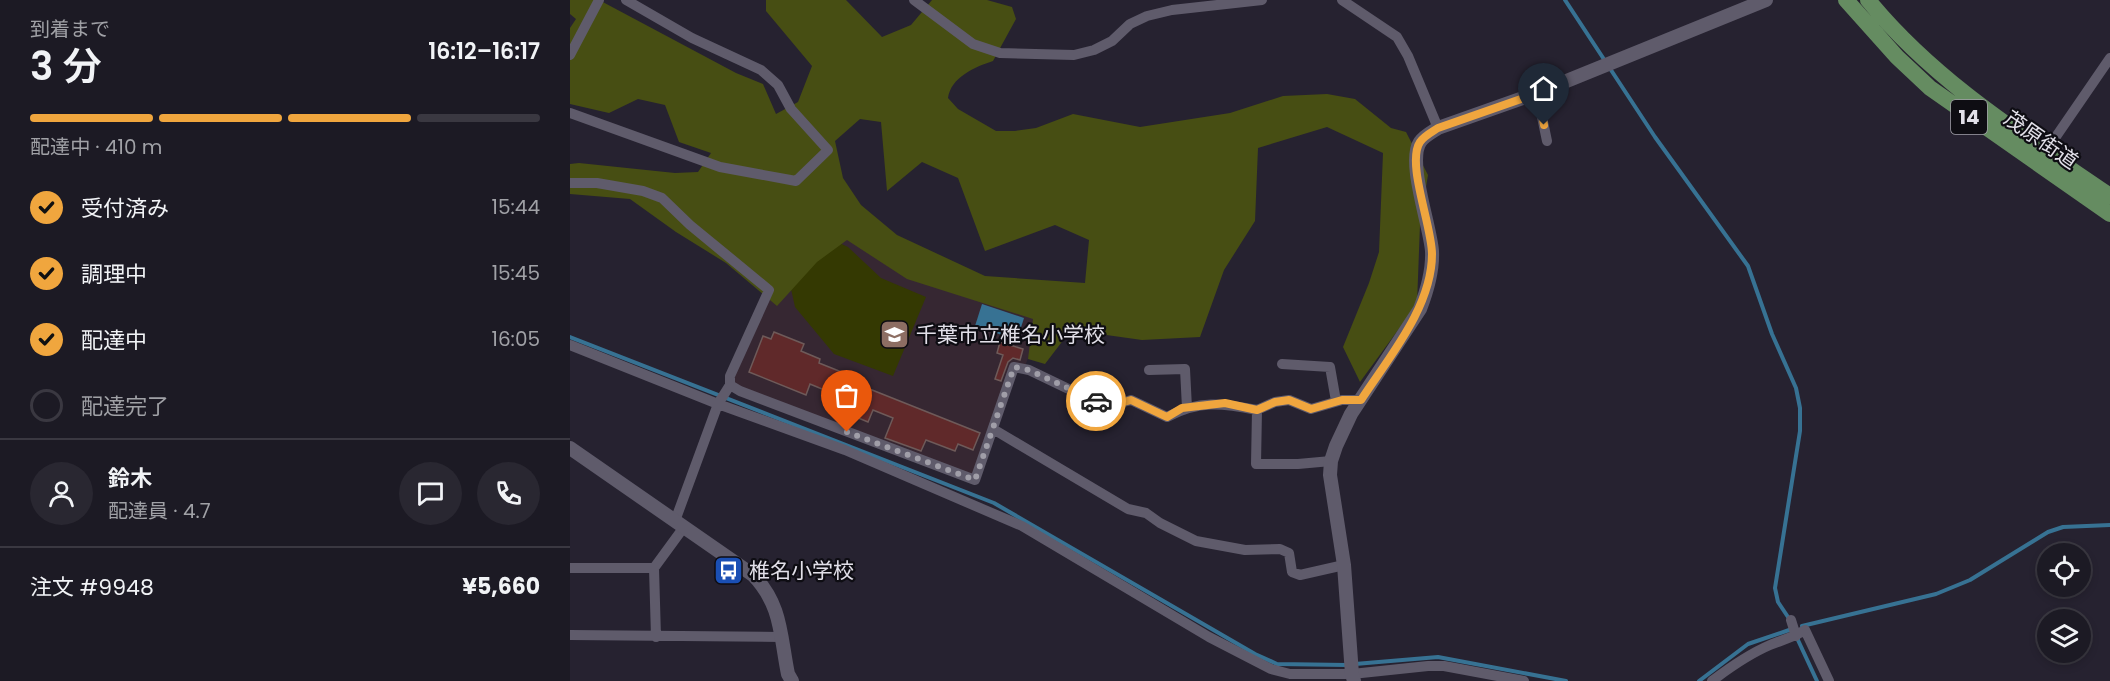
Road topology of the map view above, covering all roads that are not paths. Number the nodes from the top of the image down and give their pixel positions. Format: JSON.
{"nodes":[{"id":1,"x":599,"y":0,"type":"edge"},
{"id":2,"x":626,"y":0,"type":"edge"},
{"id":3,"x":914,"y":0,"type":"edge"},
{"id":4,"x":1262,"y":0,"type":"edge"},
{"id":5,"x":1342,"y":0,"type":"edge"},
{"id":6,"x":1766,"y":0,"type":"edge"},
{"id":7,"x":1846,"y":0,"type":"edge"},
{"id":8,"x":1868,"y":0,"type":"edge"},
{"id":9,"x":570,"y":55,"type":"edge"},
{"id":10,"x":2110,"y":58,"type":"edge"},
{"id":11,"x":1538,"y":93,"type":"junction"},
{"id":12,"x":570,"y":113,"type":"edge"},
{"id":13,"x":1438,"y":128,"type":"junction"},
{"id":14,"x":1547,"y":141,"type":"dead end"},
{"id":15,"x":2041,"y":158,"type":"junction"},
{"id":16,"x":570,"y":183,"type":"edge"},
{"id":17,"x":2110,"y":196,"type":"edge"},
{"id":18,"x":2110,"y":214,"type":"edge"},
{"id":19,"x":570,"y":345,"type":"edge"},
{"id":20,"x":1282,"y":364,"type":"dead end"},
{"id":21,"x":1149,"y":370,"type":"dead end"},
{"id":22,"x":730,"y":385,"type":"junction"},
{"id":23,"x":1361,"y":400,"type":"junction"},
{"id":24,"x":1336,"y":401,"type":"junction"},
{"id":25,"x":718,"y":404,"type":"junction"},
{"id":26,"x":1187,"y":408,"type":"junction"},
{"id":27,"x":1257,"y":410,"type":"junction"},
{"id":28,"x":993,"y":429,"type":"junction"},
{"id":29,"x":570,"y":448,"type":"edge"},
{"id":30,"x":1331,"y":460,"type":"junction"},
{"id":31,"x":680,"y":524,"type":"junction"},
{"id":32,"x":1344,"y":565,"type":"junction"},
{"id":33,"x":654,"y":567,"type":"junction"},
{"id":34,"x":570,"y":568,"type":"edge"},
{"id":35,"x":1791,"y":620,"type":"dead end"},
{"id":36,"x":570,"y":635,"type":"edge"},
{"id":37,"x":1796,"y":636,"type":"junction"},
{"id":38,"x":656,"y":637,"type":"junction"},
{"id":39,"x":782,"y":637,"type":"junction"},
{"id":40,"x":1353,"y":678,"type":"edge"},
{"id":41,"x":792,"y":681,"type":"edge"},
{"id":42,"x":1524,"y":681,"type":"edge"},
{"id":43,"x":1712,"y":681,"type":"edge"},
{"id":44,"x":1829,"y":681,"type":"edge"}],
"edges":[{"from":1,"to":9,"type":"street"},
{"from":2,"to":12,"type":"street"},
{"from":3,"to":4,"type":"street"},
{"from":5,"to":13,"type":"street"},
{"from":6,"to":11,"type":"street"},
{"from":7,"to":15,"type":"main road","name":"茂原街道","number":"14"},
{"from":8,"to":15,"type":"main road","name":"茂原街道","number":"14"},
{"from":10,"to":15,"type":"street"},
{"from":11,"to":13,"type":"street"},
{"from":11,"to":14,"type":"street"},
{"from":13,"to":23,"type":"street"},
{"from":15,"to":17,"type":"main road","name":"茂原街道","number":"14"},
{"from":15,"to":18,"type":"main road","name":"茂原街道","number":"14"},
{"from":16,"to":22,"type":"street"},
{"from":19,"to":25,"type":"street"},
{"from":20,"to":24,"type":"street"},
{"from":21,"to":26,"type":"street"},
{"from":22,"to":25,"type":"street"},
{"from":22,"to":28,"type":"street"},
{"from":23,"to":24,"type":"street"},
{"from":23,"to":30,"type":"street"},
{"from":24,"to":27,"type":"street"},
{"from":25,"to":31,"type":"street"},
{"from":25,"to":40,"type":"street"},
{"from":26,"to":27,"type":"street"},
{"from":26,"to":28,"type":"street"},
{"from":27,"to":30,"type":"street"},
{"from":28,"to":32,"type":"street"},
{"from":29,"to":31,"type":"street"},
{"from":30,"to":32,"type":"street"},
{"from":31,"to":33,"type":"street"},
{"from":31,"to":39,"type":"street"},
{"from":32,"to":40,"type":"street"},
{"from":33,"to":34,"type":"street"},
{"from":33,"to":38,"type":"street"},
{"from":35,"to":37,"type":"street"},
{"from":36,"to":38,"type":"street"},
{"from":37,"to":43,"type":"street"},
{"from":37,"to":44,"type":"street"},
{"from":38,"to":39,"type":"street"},
{"from":39,"to":41,"type":"street"},
{"from":40,"to":42,"type":"street"}]}
